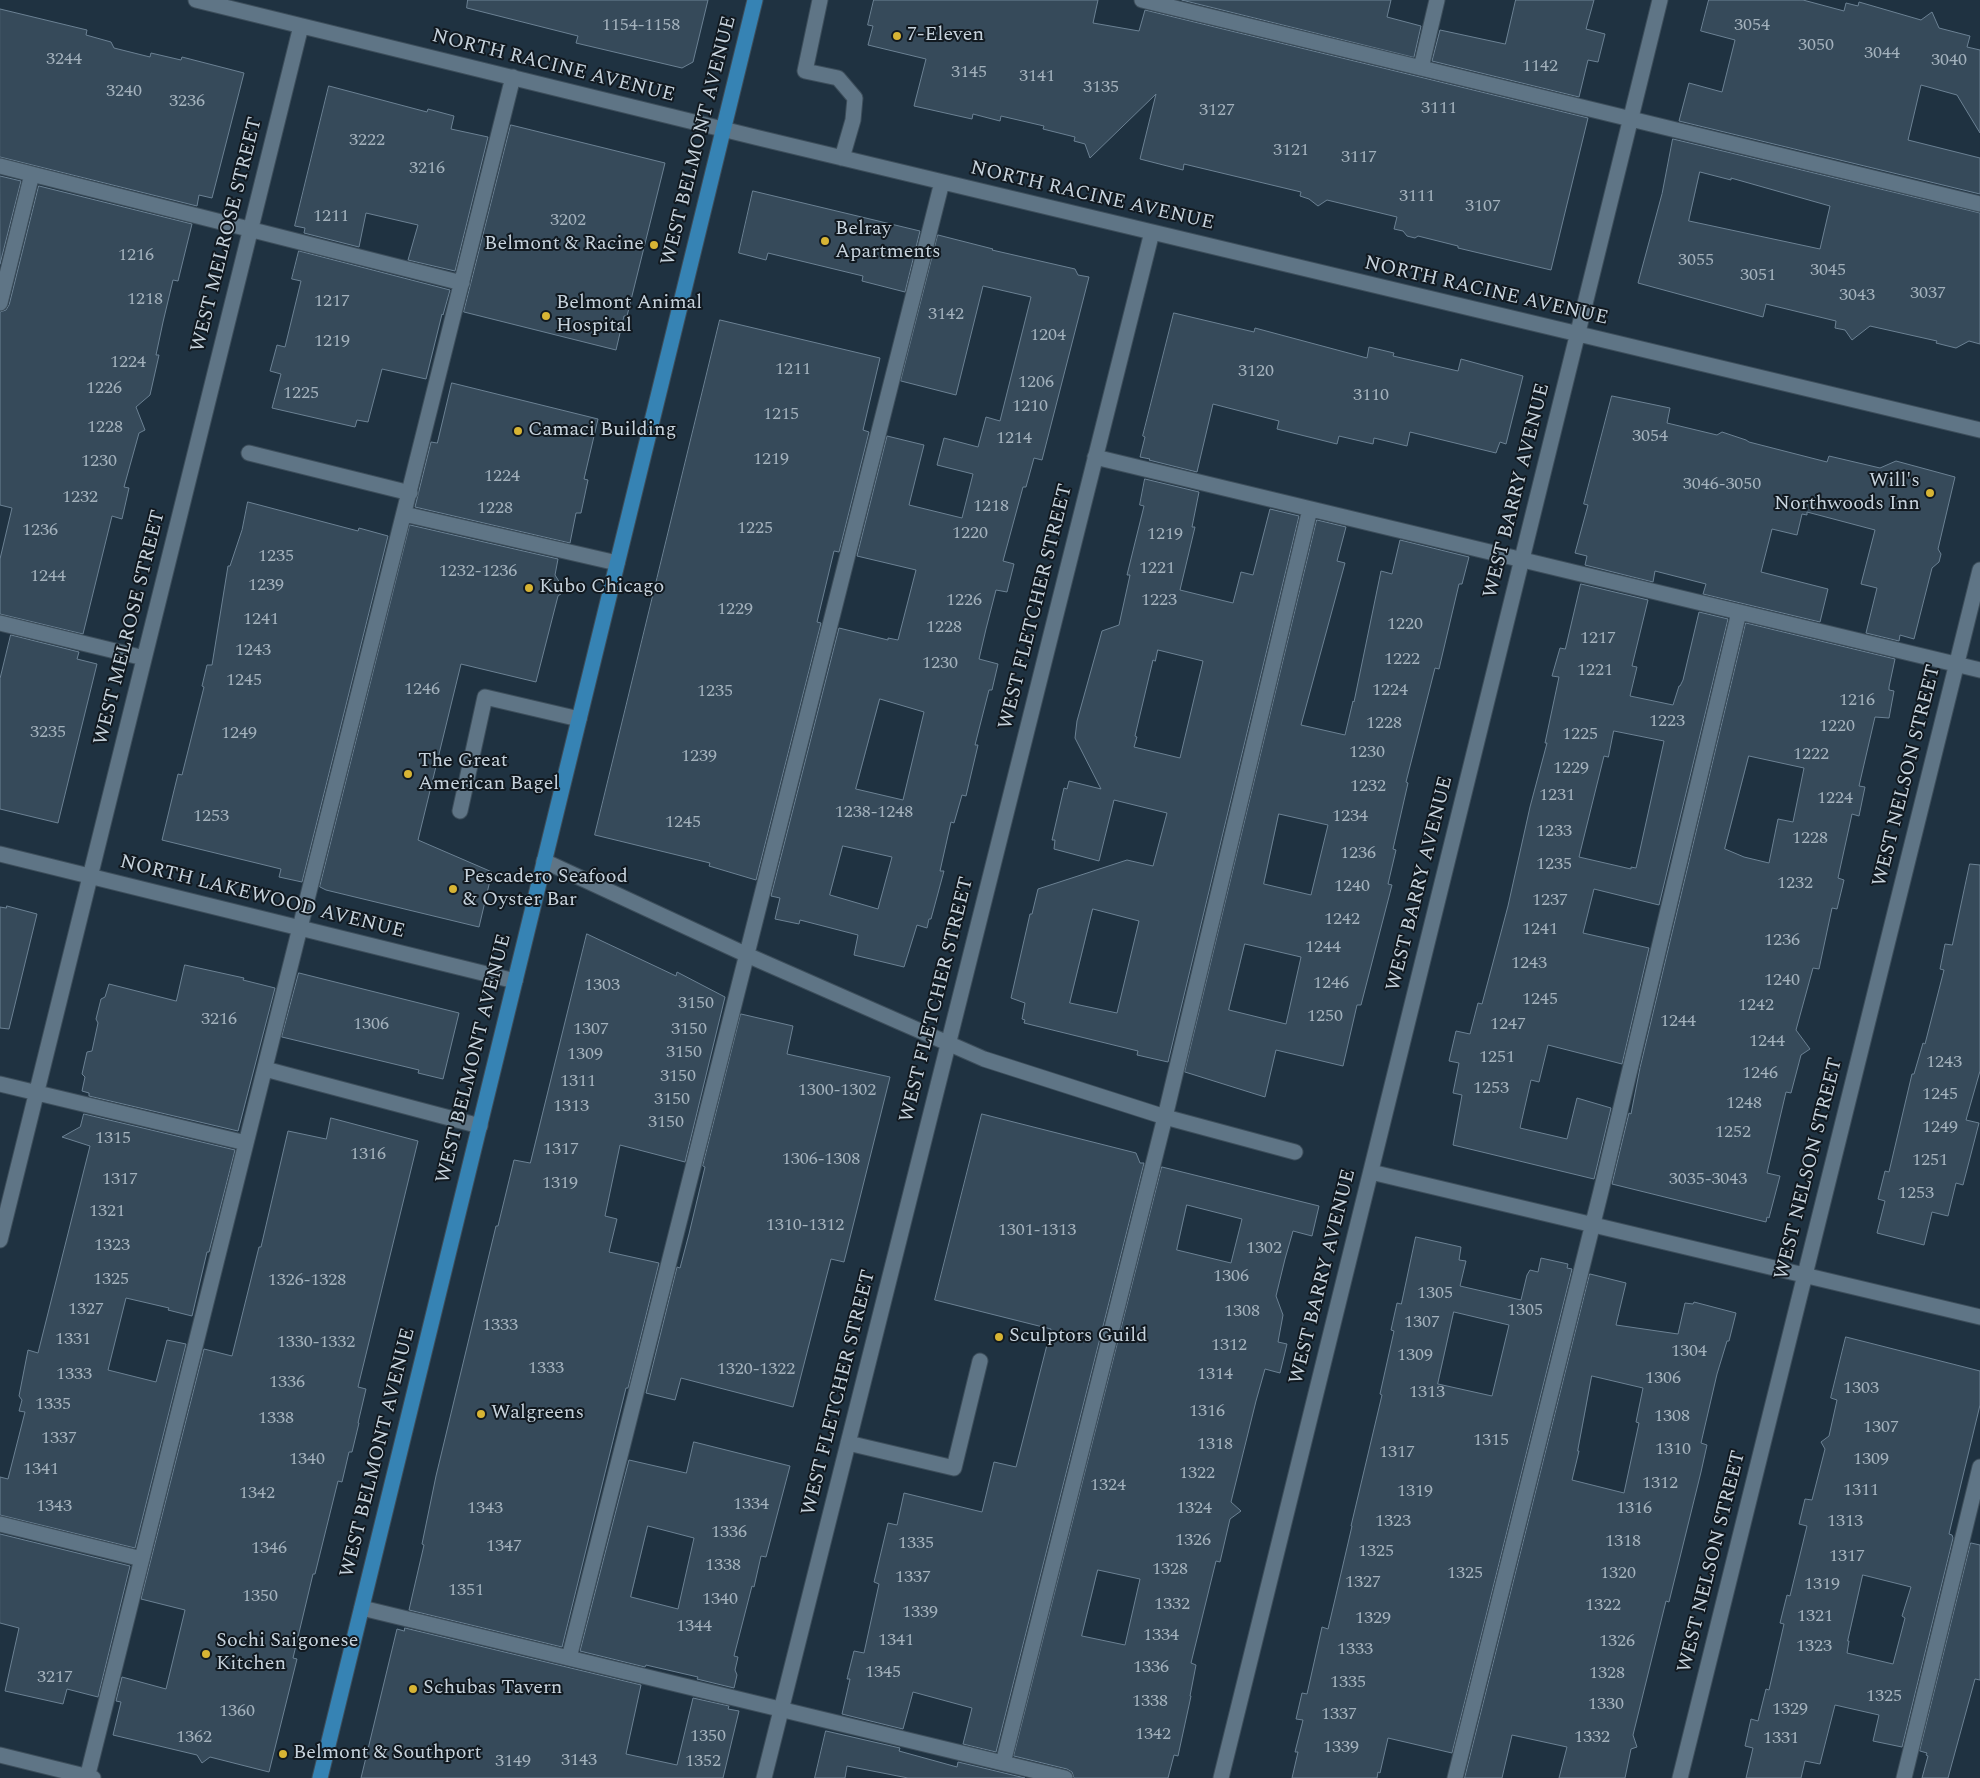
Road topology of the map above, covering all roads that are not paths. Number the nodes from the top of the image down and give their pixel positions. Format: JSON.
{"nodes":[{"id":1,"x":196,"y":0,"type":"edge"},
{"id":2,"x":755,"y":0,"type":"edge"},
{"id":3,"x":820,"y":0,"type":"edge"},
{"id":4,"x":1142,"y":0,"type":"edge"},
{"id":5,"x":1437,"y":0,"type":"edge"},
{"id":6,"x":1660,"y":0,"type":"edge"},
{"id":7,"x":300,"y":26,"type":"junction"},
{"id":8,"x":1421,"y":68,"type":"junction"},
{"id":9,"x":513,"y":77,"type":"junction"},
{"id":10,"x":1630,"y":119,"type":"junction"},
{"id":11,"x":723,"y":129,"type":"junction"},
{"id":12,"x":842,"y":158,"type":"junction"},
{"id":13,"x":0,"y":166,"type":"edge"},
{"id":14,"x":32,"y":174,"type":"junction"},
{"id":15,"x":942,"y":182,"type":"junction"},
{"id":16,"x":1980,"y":204,"type":"edge"},
{"id":17,"x":250,"y":229,"type":"junction"},
{"id":18,"x":1152,"y":232,"type":"junction"},
{"id":19,"x":462,"y":283,"type":"junction"},
{"id":20,"x":0,"y":303,"type":"edge"},
{"id":21,"x":1578,"y":334,"type":"junction"},
{"id":22,"x":1980,"y":430,"type":"edge"},
{"id":23,"x":249,"y":453,"type":"dead end"},
{"id":24,"x":1095,"y":457,"type":"junction"},
{"id":25,"x":410,"y":493,"type":"junction"},
{"id":26,"x":1310,"y":509,"type":"junction"},
{"id":27,"x":404,"y":514,"type":"junction"},
{"id":28,"x":1522,"y":560,"type":"junction"},
{"id":29,"x":617,"y":563,"type":"junction"},
{"id":30,"x":1980,"y":570,"type":"edge"},
{"id":31,"x":1739,"y":612,"type":"junction"},
{"id":32,"x":0,"y":623,"type":"edge"},
{"id":33,"x":144,"y":658,"type":"junction"},
{"id":34,"x":1957,"y":664,"type":"junction"},
{"id":35,"x":1980,"y":670,"type":"edge"},
{"id":36,"x":579,"y":719,"type":"junction"},
{"id":37,"x":460,"y":811,"type":"dead end"},
{"id":38,"x":0,"y":854,"type":"edge"},
{"id":39,"x":544,"y":860,"type":"junction"},
{"id":40,"x":90,"y":876,"type":"junction"},
{"id":41,"x":300,"y":928,"type":"junction"},
{"id":42,"x":747,"y":955,"type":"junction"},
{"id":43,"x":515,"y":981,"type":"junction"},
{"id":44,"x":948,"y":1042,"type":"junction"},
{"id":45,"x":265,"y":1069,"type":"junction"},
{"id":46,"x":0,"y":1084,"type":"edge"},
{"id":47,"x":37,"y":1093,"type":"junction"},
{"id":48,"x":1165,"y":1117,"type":"junction"},
{"id":49,"x":480,"y":1126,"type":"junction"},
{"id":50,"x":246,"y":1143,"type":"junction"},
{"id":51,"x":1296,"y":1152,"type":"dead end"},
{"id":52,"x":1371,"y":1172,"type":"junction"},
{"id":53,"x":1592,"y":1225,"type":"junction"},
{"id":54,"x":0,"y":1240,"type":"edge"},
{"id":55,"x":1804,"y":1276,"type":"junction"},
{"id":56,"x":1980,"y":1317,"type":"edge"},
{"id":57,"x":980,"y":1361,"type":"dead end"},
{"id":58,"x":848,"y":1443,"type":"junction"},
{"id":59,"x":1980,"y":1467,"type":"edge"},
{"id":60,"x":0,"y":1524,"type":"edge"},
{"id":61,"x":142,"y":1559,"type":"junction"},
{"id":62,"x":362,"y":1608,"type":"junction"},
{"id":63,"x":569,"y":1658,"type":"junction"},
{"id":64,"x":781,"y":1709,"type":"junction"},
{"id":65,"x":0,"y":1755,"type":"edge"},
{"id":66,"x":1003,"y":1763,"type":"junction"},
{"id":67,"x":89,"y":1778,"type":"edge"},
{"id":68,"x":320,"y":1778,"type":"edge"},
{"id":69,"x":764,"y":1778,"type":"edge"},
{"id":70,"x":1065,"y":1778,"type":"edge"},
{"id":71,"x":1221,"y":1778,"type":"edge"},
{"id":72,"x":1455,"y":1778,"type":"edge"},
{"id":73,"x":1680,"y":1778,"type":"edge"},
{"id":74,"x":1904,"y":1778,"type":"edge"}],
"edges":[{"from":1,"to":7,"type":"street","name":"NORTH RACINE AVENUE"},
{"from":2,"to":11,"type":"main road","name":"WEST BELMONT AVENUE"},
{"from":3,"to":12,"type":"street"},
{"from":4,"to":8,"type":"street"},
{"from":5,"to":8,"type":"street"},
{"from":6,"to":10,"type":"street","name":"WEST BARRY AVENUE"},
{"from":7,"to":9,"type":"street","name":"NORTH RACINE AVENUE"},
{"from":7,"to":17,"type":"street","name":"WEST MELROSE STREET"},
{"from":8,"to":10,"type":"street"},
{"from":9,"to":11,"type":"street","name":"NORTH RACINE AVENUE"},
{"from":9,"to":19,"type":"street"},
{"from":10,"to":16,"type":"street"},
{"from":10,"to":21,"type":"street","name":"WEST BARRY AVENUE"},
{"from":11,"to":12,"type":"street","name":"NORTH RACINE AVENUE"},
{"from":11,"to":29,"type":"main road","name":"WEST BELMONT AVENUE"},
{"from":12,"to":15,"type":"street","name":"NORTH RACINE AVENUE"},
{"from":13,"to":14,"type":"street"},
{"from":14,"to":17,"type":"street"},
{"from":14,"to":20,"type":"street"},
{"from":15,"to":18,"type":"street","name":"NORTH RACINE AVENUE"},
{"from":15,"to":42,"type":"street"},
{"from":17,"to":19,"type":"street"},
{"from":17,"to":33,"type":"street","name":"WEST MELROSE STREET"},
{"from":18,"to":21,"type":"street","name":"NORTH RACINE AVENUE"},
{"from":18,"to":24,"type":"street","name":"WEST FLETCHER STREET"},
{"from":19,"to":25,"type":"street"},
{"from":21,"to":22,"type":"street","name":"NORTH RACINE AVENUE"},
{"from":21,"to":28,"type":"street","name":"WEST BARRY AVENUE"},
{"from":23,"to":25,"type":"street"},
{"from":24,"to":26,"type":"street"},
{"from":24,"to":44,"type":"street","name":"WEST FLETCHER STREET"},
{"from":25,"to":27,"type":"street"},
{"from":26,"to":28,"type":"street"},
{"from":26,"to":48,"type":"street"},
{"from":27,"to":29,"type":"street"},
{"from":27,"to":41,"type":"street"},
{"from":28,"to":31,"type":"street"},
{"from":28,"to":52,"type":"street","name":"WEST BARRY AVENUE"},
{"from":29,"to":36,"type":"main road","name":"WEST BELMONT AVENUE"},
{"from":30,"to":34,"type":"street","name":"WEST NELSON STREET"},
{"from":31,"to":34,"type":"street"},
{"from":31,"to":53,"type":"street"},
{"from":32,"to":33,"type":"street"},
{"from":33,"to":40,"type":"street","name":"WEST MELROSE STREET"},
{"from":34,"to":35,"type":"street"},
{"from":34,"to":55,"type":"street","name":"WEST NELSON STREET"},
{"from":36,"to":37,"type":"street"},
{"from":36,"to":39,"type":"main road","name":"WEST BELMONT AVENUE"},
{"from":38,"to":40,"type":"street","name":"NORTH LAKEWOOD AVENUE"},
{"from":39,"to":42,"type":"street"},
{"from":39,"to":43,"type":"main road","name":"WEST BELMONT AVENUE"},
{"from":40,"to":41,"type":"street","name":"NORTH LAKEWOOD AVENUE"},
{"from":40,"to":47,"type":"street","name":"WEST MELROSE STREET"},
{"from":41,"to":43,"type":"street","name":"NORTH LAKEWOOD AVENUE"},
{"from":41,"to":45,"type":"street"},
{"from":42,"to":44,"type":"street"},
{"from":42,"to":63,"type":"street"},
{"from":43,"to":49,"type":"main road","name":"WEST BELMONT AVENUE"},
{"from":44,"to":48,"type":"street"},
{"from":44,"to":58,"type":"street","name":"WEST FLETCHER STREET"},
{"from":45,"to":49,"type":"street"},
{"from":45,"to":50,"type":"street"},
{"from":46,"to":47,"type":"street"},
{"from":47,"to":50,"type":"street"},
{"from":47,"to":54,"type":"street","name":"WEST MELROSE STREET"},
{"from":48,"to":51,"type":"street"},
{"from":48,"to":66,"type":"street"},
{"from":49,"to":62,"type":"main road","name":"WEST BELMONT AVENUE"},
{"from":50,"to":61,"type":"street"},
{"from":52,"to":53,"type":"street"},
{"from":52,"to":71,"type":"street","name":"WEST BARRY AVENUE"},
{"from":53,"to":55,"type":"street"},
{"from":53,"to":72,"type":"street"},
{"from":55,"to":56,"type":"street"},
{"from":55,"to":73,"type":"street","name":"WEST NELSON STREET"},
{"from":57,"to":58,"type":"street"},
{"from":58,"to":64,"type":"street","name":"WEST FLETCHER STREET"},
{"from":59,"to":74,"type":"street"},
{"from":60,"to":61,"type":"street"},
{"from":61,"to":67,"type":"street"},
{"from":62,"to":63,"type":"street"},
{"from":62,"to":68,"type":"main road","name":"WEST BELMONT AVENUE"},
{"from":63,"to":64,"type":"street"},
{"from":64,"to":66,"type":"street"},
{"from":64,"to":69,"type":"street","name":"WEST FLETCHER STREET"},
{"from":65,"to":67,"type":"street"},
{"from":66,"to":70,"type":"street"}]}
